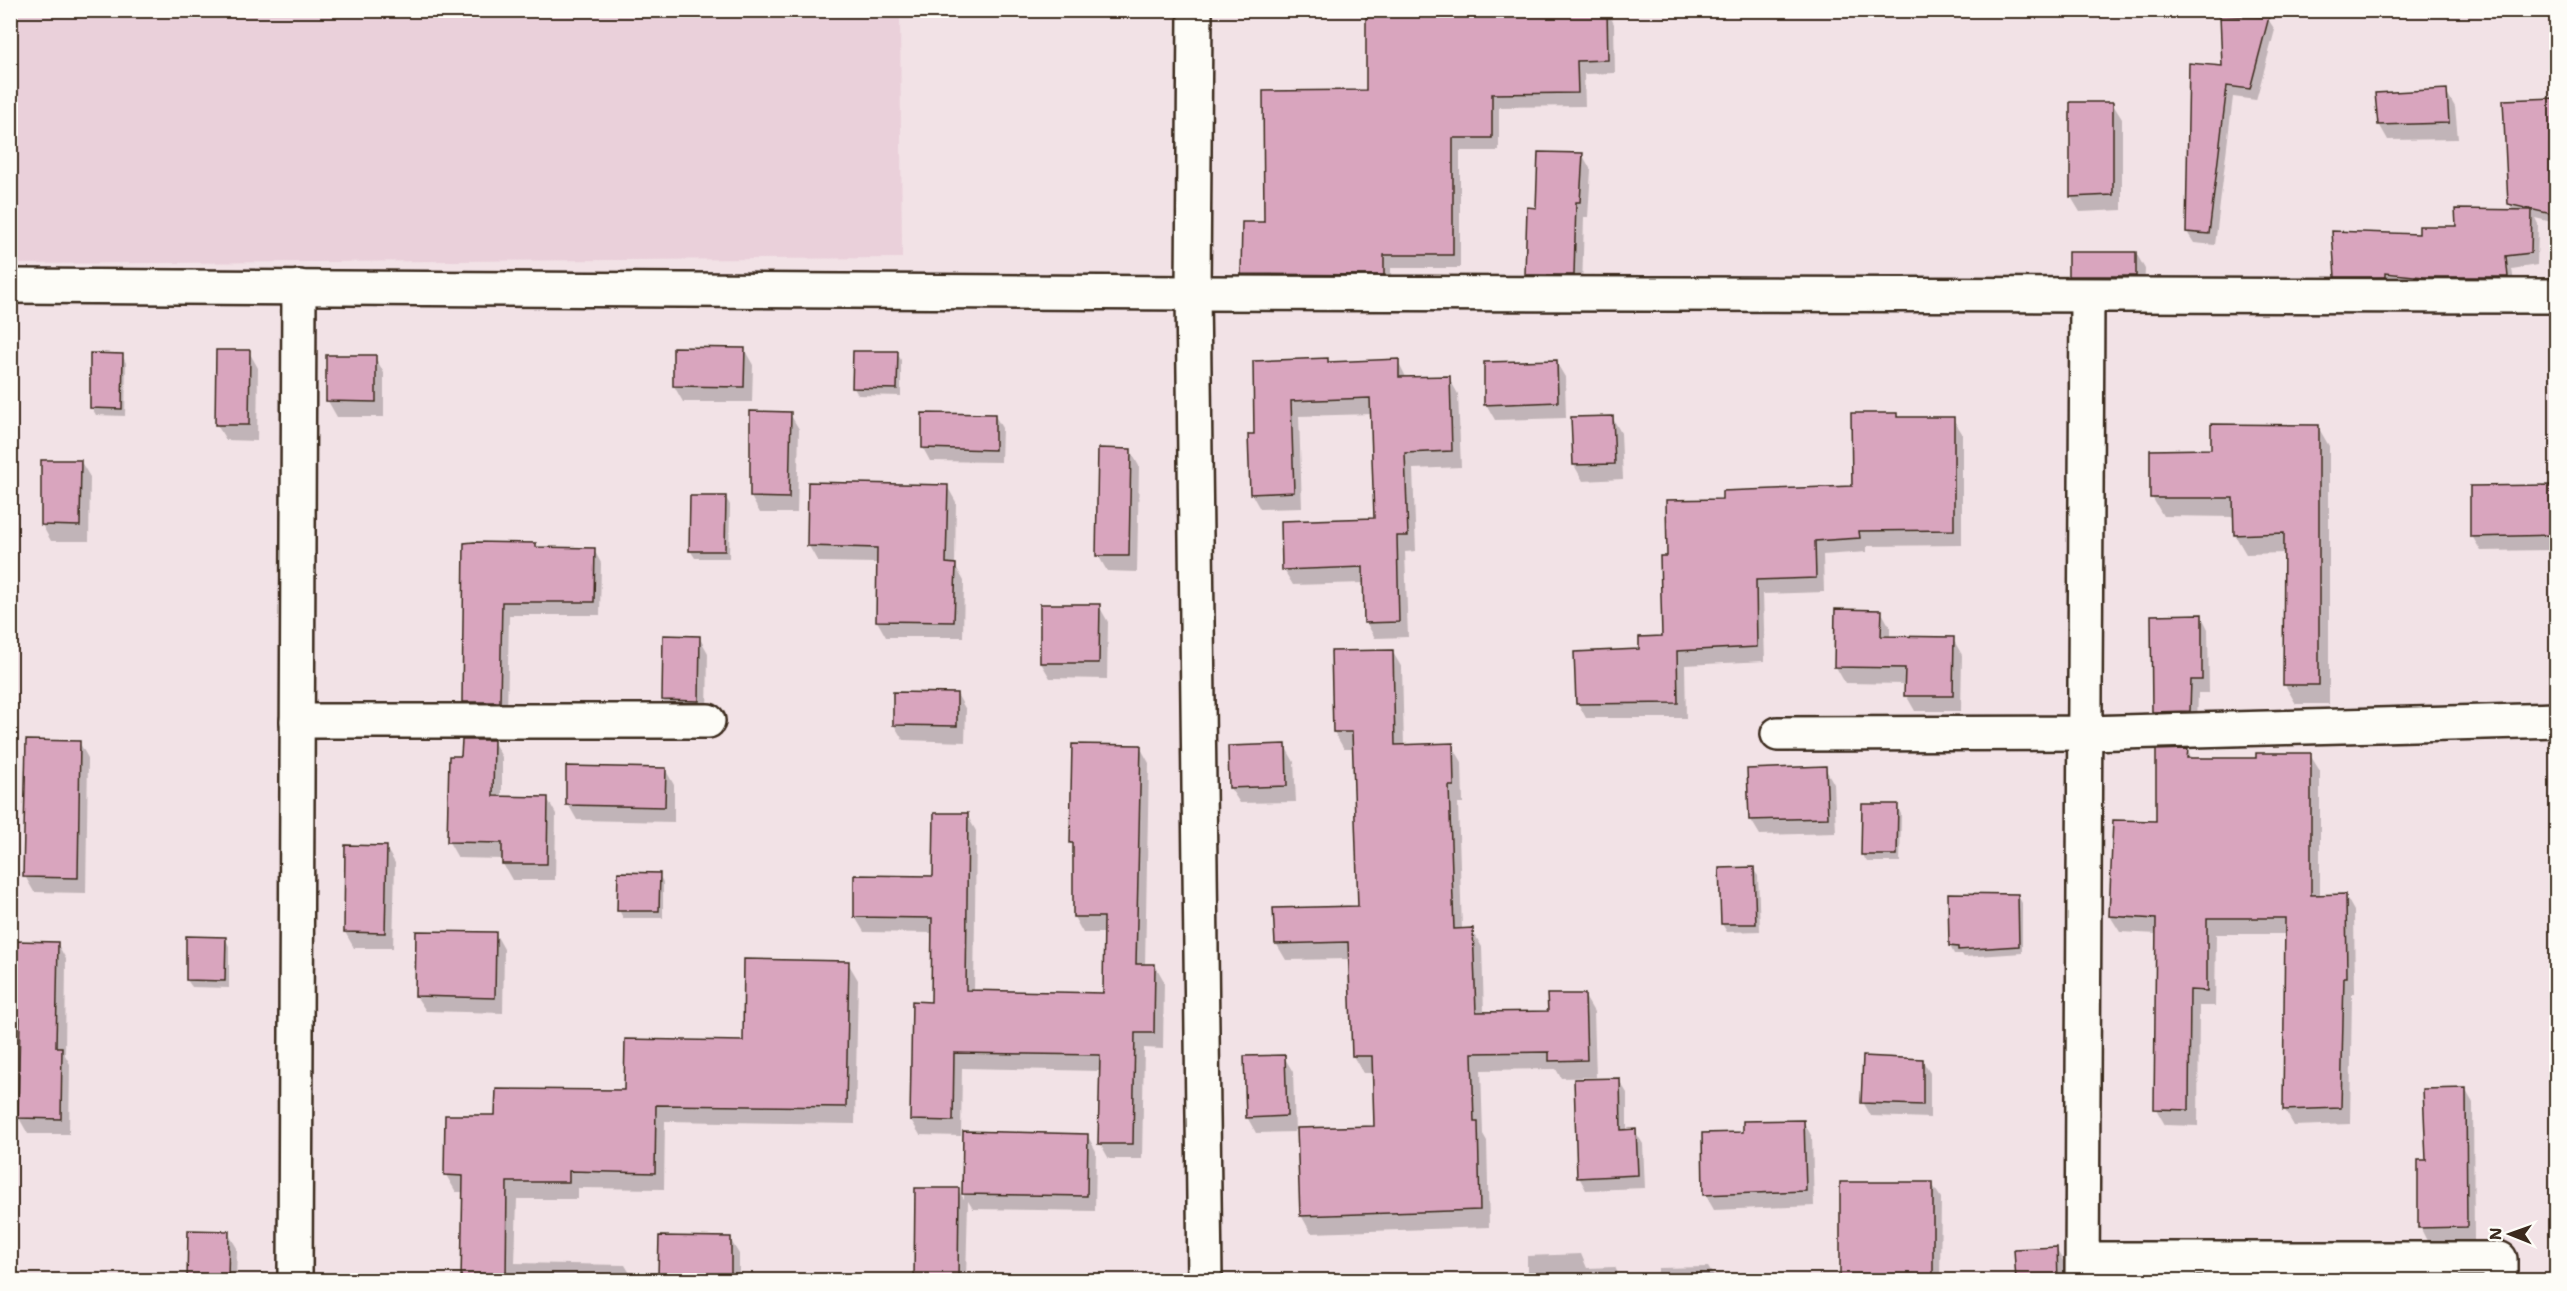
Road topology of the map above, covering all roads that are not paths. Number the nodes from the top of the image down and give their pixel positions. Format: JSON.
{"nodes":[{"id":1,"x":1195,"y":10,"type":"edge"},
{"id":2,"x":10,"y":286,"type":"edge"},
{"id":3,"x":298,"y":287,"type":"junction"},
{"id":4,"x":1193,"y":293,"type":"junction"},
{"id":5,"x":2087,"y":296,"type":"junction"},
{"id":6,"x":2556,"y":296,"type":"edge"},
{"id":7,"x":2556,"y":720,"type":"edge"},
{"id":8,"x":297,"y":721,"type":"junction"},
{"id":9,"x":708,"y":721,"type":"dead end"},
{"id":10,"x":2085,"y":733,"type":"junction"},
{"id":11,"x":1778,"y":734,"type":"dead end"},
{"id":12,"x":2082,"y":1270,"type":"edge"},
{"id":13,"x":295,"y":1281,"type":"edge"},
{"id":14,"x":1205,"y":1281,"type":"edge"},
{"id":15,"x":2500,"y":1281,"type":"edge"}],
"edges":[{"from":1,"to":4,"type":"street"},
{"from":2,"to":3,"type":"street"},
{"from":3,"to":4,"type":"street"},
{"from":3,"to":8,"type":"street"},
{"from":4,"to":5,"type":"street"},
{"from":4,"to":14,"type":"street"},
{"from":5,"to":6,"type":"street"},
{"from":5,"to":10,"type":"street"},
{"from":7,"to":10,"type":"street"},
{"from":8,"to":9,"type":"street"},
{"from":8,"to":13,"type":"street"},
{"from":10,"to":11,"type":"street"},
{"from":10,"to":12,"type":"street"},
{"from":12,"to":15,"type":"street"}]}
